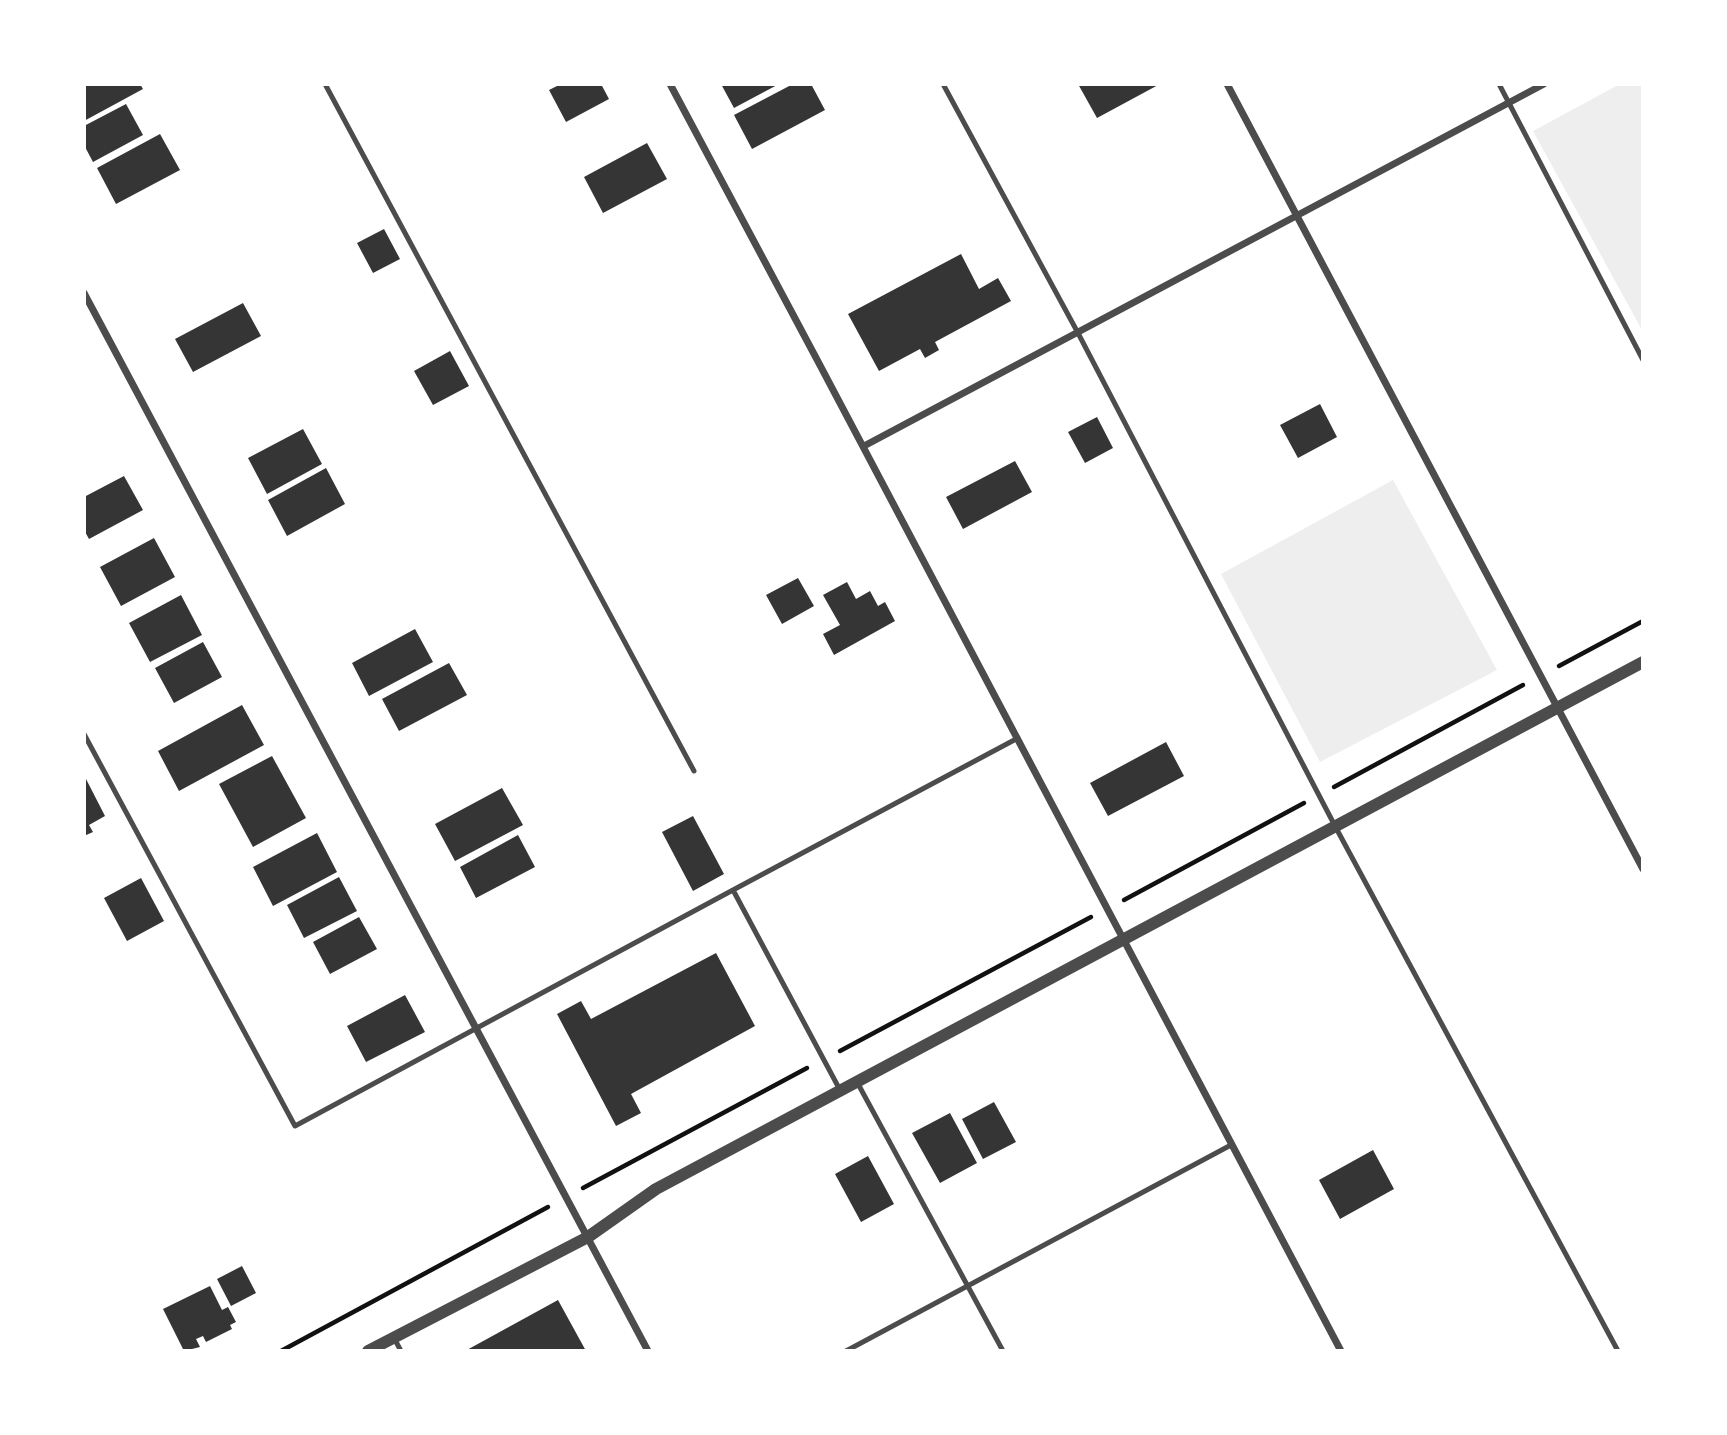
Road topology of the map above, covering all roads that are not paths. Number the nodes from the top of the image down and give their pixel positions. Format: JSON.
{"nodes":[{"id":1,"x":325,"y":84,"type":"edge"},
{"id":2,"x":670,"y":84,"type":"edge"},
{"id":3,"x":943,"y":84,"type":"edge"},
{"id":4,"x":1227,"y":84,"type":"edge"},
{"id":5,"x":1499,"y":84,"type":"edge"},
{"id":6,"x":1544,"y":84,"type":"edge"},
{"id":7,"x":1509,"y":103,"type":"junction"},
{"id":8,"x":1296,"y":217,"type":"junction"},
{"id":9,"x":84,"y":293,"type":"edge"},
{"id":10,"x":1078,"y":333,"type":"junction"},
{"id":11,"x":1643,"y":359,"type":"edge"},
{"id":12,"x":864,"y":446,"type":"junction"},
{"id":13,"x":1643,"y":662,"type":"edge"},
{"id":14,"x":1557,"y":708,"type":"junction"},
{"id":15,"x":84,"y":734,"type":"edge"},
{"id":16,"x":1017,"y":738,"type":"junction"},
{"id":17,"x":694,"y":771,"type":"dead end"},
{"id":18,"x":1335,"y":826,"type":"junction"},
{"id":19,"x":1643,"y":869,"type":"edge"},
{"id":20,"x":733,"y":890,"type":"junction"},
{"id":21,"x":1122,"y":940,"type":"junction"},
{"id":22,"x":477,"y":1030,"type":"junction"},
{"id":23,"x":857,"y":1082,"type":"junction"},
{"id":24,"x":840,"y":1090,"type":"junction"},
{"id":25,"x":1231,"y":1145,"type":"junction"},
{"id":26,"x":588,"y":1237,"type":"junction"},
{"id":27,"x":968,"y":1286,"type":"junction"},
{"id":28,"x":394,"y":1338,"type":"junction"},
{"id":29,"x":368,"y":1351,"type":"edge"},
{"id":30,"x":401,"y":1351,"type":"edge"},
{"id":31,"x":648,"y":1351,"type":"edge"},
{"id":32,"x":846,"y":1351,"type":"edge"},
{"id":33,"x":1003,"y":1351,"type":"edge"},
{"id":34,"x":1341,"y":1351,"type":"edge"},
{"id":35,"x":1618,"y":1351,"type":"edge"}],
"edges":[{"from":1,"to":17,"type":"lane"},
{"from":2,"to":12,"type":"street"},
{"from":3,"to":10,"type":"lane"},
{"from":4,"to":8,"type":"street"},
{"from":5,"to":7,"type":"lane"},
{"from":6,"to":7,"type":"street"},
{"from":7,"to":8,"type":"street"},
{"from":7,"to":11,"type":"lane"},
{"from":8,"to":10,"type":"street"},
{"from":8,"to":14,"type":"street"},
{"from":9,"to":22,"type":"street"},
{"from":10,"to":12,"type":"street"},
{"from":10,"to":18,"type":"lane"},
{"from":12,"to":16,"type":"street"},
{"from":13,"to":14,"type":"street"},
{"from":14,"to":18,"type":"street"},
{"from":14,"to":19,"type":"street"},
{"from":15,"to":22,"type":"lane"},
{"from":16,"to":20,"type":"lane"},
{"from":16,"to":21,"type":"street"},
{"from":18,"to":21,"type":"street"},
{"from":18,"to":35,"type":"lane"},
{"from":20,"to":22,"type":"lane"},
{"from":20,"to":24,"type":"lane"},
{"from":21,"to":23,"type":"street"},
{"from":21,"to":25,"type":"street"},
{"from":22,"to":26,"type":"street"},
{"from":23,"to":24,"type":"street"},
{"from":23,"to":27,"type":"lane"},
{"from":24,"to":26,"type":"street"},
{"from":25,"to":27,"type":"lane"},
{"from":25,"to":34,"type":"street"},
{"from":26,"to":28,"type":"street"},
{"from":26,"to":31,"type":"street"},
{"from":27,"to":32,"type":"lane"},
{"from":27,"to":33,"type":"lane"},
{"from":28,"to":29,"type":"street"},
{"from":28,"to":30,"type":"lane"}]}
